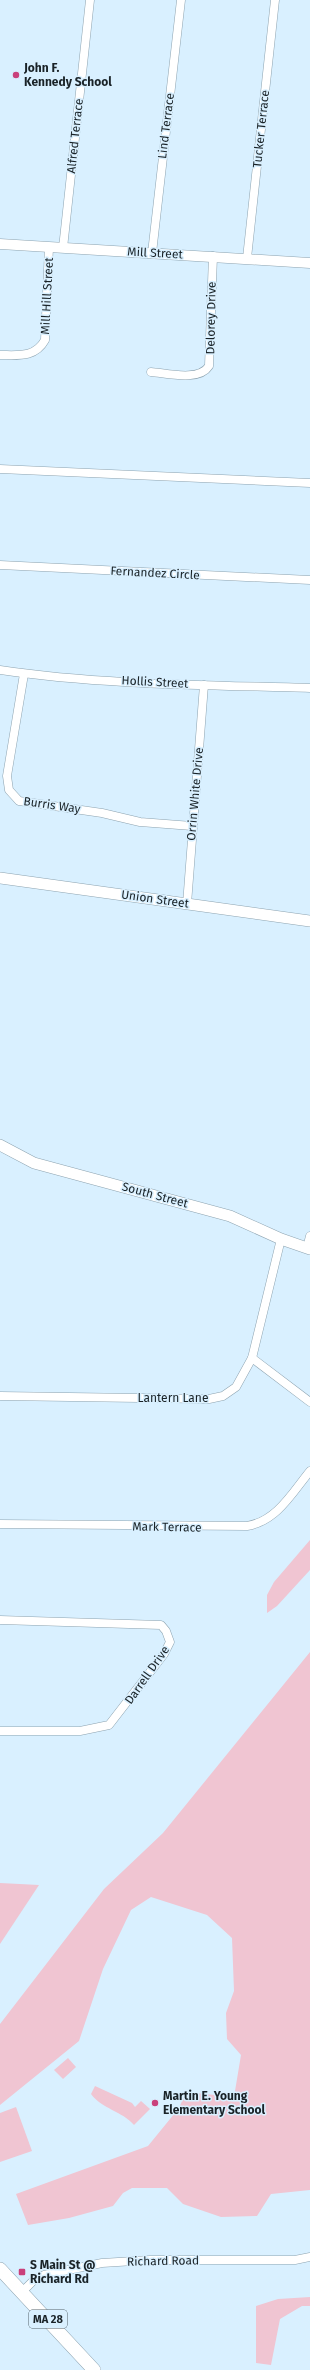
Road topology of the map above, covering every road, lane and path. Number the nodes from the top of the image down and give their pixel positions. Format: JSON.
{"nodes":[{"id":1,"x":90,"y":0,"type":"edge"},
{"id":2,"x":181,"y":0,"type":"edge"},
{"id":3,"x":275,"y":0,"type":"edge"},
{"id":4,"x":0,"y":244,"type":"edge"},
{"id":5,"x":49,"y":247,"type":"junction"},
{"id":6,"x":63,"y":248,"type":"junction"},
{"id":7,"x":152,"y":253,"type":"junction"},
{"id":8,"x":213,"y":256,"type":"junction"},
{"id":9,"x":247,"y":258,"type":"junction"},
{"id":10,"x":310,"y":264,"type":"edge"},
{"id":11,"x":0,"y":355,"type":"edge"},
{"id":12,"x":151,"y":372,"type":"dead end"},
{"id":13,"x":0,"y":469,"type":"edge"},
{"id":14,"x":310,"y":483,"type":"edge"},
{"id":15,"x":0,"y":565,"type":"edge"},
{"id":16,"x":310,"y":580,"type":"edge"},
{"id":17,"x":0,"y":670,"type":"edge"},
{"id":18,"x":24,"y":674,"type":"junction"},
{"id":19,"x":204,"y":685,"type":"junction"},
{"id":20,"x":310,"y":688,"type":"edge"},
{"id":21,"x":192,"y":826,"type":"junction"},
{"id":22,"x":0,"y":878,"type":"edge"},
{"id":23,"x":187,"y":904,"type":"junction"},
{"id":24,"x":310,"y":920,"type":"edge"},
{"id":25,"x":0,"y":1145,"type":"edge"},
{"id":26,"x":310,"y":1236,"type":"edge"},
{"id":27,"x":281,"y":1239,"type":"junction"},
{"id":28,"x":309,"y":1248,"type":"edge"},
{"id":29,"x":252,"y":1358,"type":"junction"},
{"id":30,"x":0,"y":1396,"type":"edge"},
{"id":31,"x":310,"y":1402,"type":"edge"},
{"id":32,"x":310,"y":1471,"type":"edge"},
{"id":33,"x":0,"y":1524,"type":"edge"},
{"id":34,"x":0,"y":1620,"type":"edge"},
{"id":35,"x":0,"y":1731,"type":"edge"},
{"id":36,"x":310,"y":2257,"type":"edge"},
{"id":37,"x":0,"y":2269,"type":"edge"},
{"id":38,"x":23,"y":2291,"type":"junction"},
{"id":39,"x":94,"y":2370,"type":"edge"}],
"edges":[{"from":1,"to":6,"type":"street","name":"Alfred Terrace"},
{"from":2,"to":7,"type":"street","name":"Lind Terrace"},
{"from":3,"to":9,"type":"street","name":"Tucker Terrace"},
{"from":4,"to":5,"type":"street","name":"Mill Street"},
{"from":5,"to":6,"type":"street","name":"Mill Street"},
{"from":5,"to":11,"type":"street","name":"Mill Hill Street"},
{"from":6,"to":7,"type":"street","name":"Mill Street"},
{"from":7,"to":8,"type":"street","name":"Mill Street"},
{"from":8,"to":9,"type":"street","name":"Mill Street"},
{"from":8,"to":12,"type":"street","name":"Delorey Drive"},
{"from":9,"to":10,"type":"street","name":"Mill Street"},
{"from":13,"to":14,"type":"street"},
{"from":15,"to":16,"type":"street","name":"Fernandez Circle"},
{"from":17,"to":18,"type":"street","name":"Hollis Street"},
{"from":18,"to":19,"type":"street","name":"Hollis Street"},
{"from":18,"to":21,"type":"street","name":"Burris Way"},
{"from":19,"to":20,"type":"street","name":"Hollis Street"},
{"from":19,"to":21,"type":"street","name":"Orrin White Drive"},
{"from":21,"to":23,"type":"street","name":"Orrin White Drive"},
{"from":22,"to":23,"type":"main road","name":"Union Street"},
{"from":23,"to":24,"type":"main road","name":"Union Street"},
{"from":25,"to":27,"type":"main road","name":"South Street"},
{"from":26,"to":28,"type":"street"},
{"from":27,"to":28,"type":"main road","name":"South Street"},
{"from":27,"to":29,"type":"street","name":"Lantern Lane"},
{"from":29,"to":30,"type":"street","name":"Lantern Lane"},
{"from":29,"to":31,"type":"street"},
{"from":32,"to":33,"type":"street","name":"Mark Terrace"},
{"from":34,"to":35,"type":"street","name":"Darrell Drive"},
{"from":36,"to":38,"type":"street","name":"Richard Road"},
{"from":37,"to":38,"type":"main road","number":"MA 28"},
{"from":38,"to":39,"type":"main road","number":"MA 28"}]}
